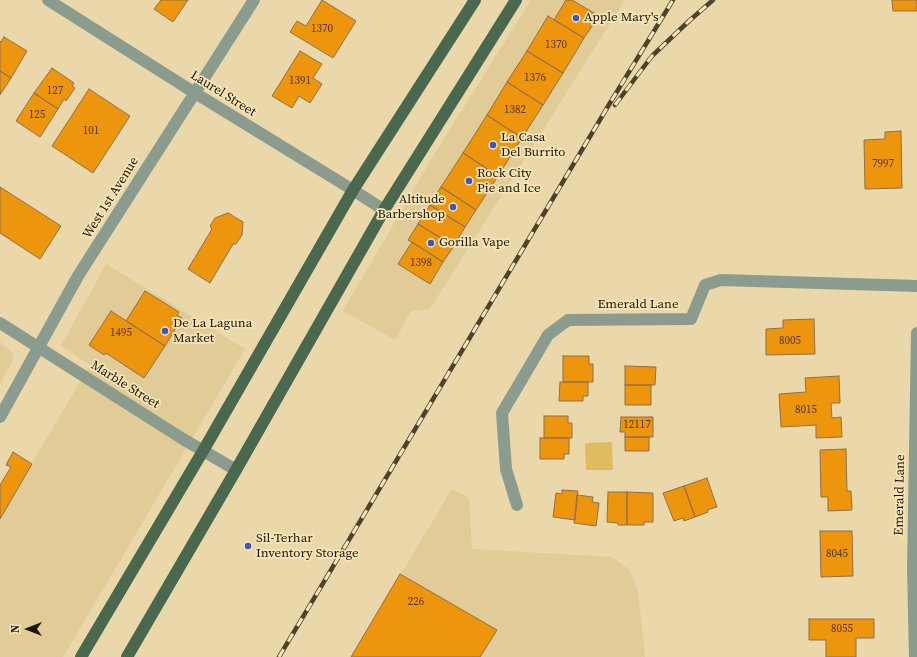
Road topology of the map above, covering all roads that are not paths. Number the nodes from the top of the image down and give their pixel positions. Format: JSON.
{"nodes":[{"id":1,"x":48,"y":0,"type":"edge"},
{"id":2,"x":254,"y":0,"type":"edge"},
{"id":3,"x":475,"y":0,"type":"edge"},
{"id":4,"x":516,"y":0,"type":"edge"},
{"id":5,"x":195,"y":93,"type":"junction"},
{"id":6,"x":353,"y":190,"type":"junction"},
{"id":7,"x":384,"y":210,"type":"junction"},
{"id":8,"x":917,"y":286,"type":"edge"},
{"id":9,"x":0,"y":323,"type":"edge"},
{"id":10,"x":917,"y":333,"type":"edge"},
{"id":11,"x":39,"y":347,"type":"junction"},
{"id":12,"x":0,"y":417,"type":"edge"},
{"id":13,"x":203,"y":452,"type":"junction"},
{"id":14,"x":236,"y":470,"type":"junction"},
{"id":15,"x":517,"y":504,"type":"dead end"},
{"id":16,"x":81,"y":657,"type":"edge"},
{"id":17,"x":127,"y":657,"type":"edge"},
{"id":18,"x":915,"y":657,"type":"edge"}],
"edges":[{"from":1,"to":5,"type":"street","name":"Laurel Street"},
{"from":2,"to":5,"type":"street","name":"West 1st Avenue"},
{"from":3,"to":6,"type":"main road"},
{"from":4,"to":7,"type":"main road"},
{"from":5,"to":6,"type":"street","name":"Laurel Street"},
{"from":5,"to":11,"type":"street","name":"West 1st Avenue"},
{"from":6,"to":7,"type":"street","name":"Laurel Street"},
{"from":6,"to":13,"type":"main road"},
{"from":7,"to":14,"type":"main road"},
{"from":8,"to":15,"type":"street","name":"Emerald Lane"},
{"from":9,"to":11,"type":"street","name":"Marble Street"},
{"from":10,"to":18,"type":"street","name":"Emerald Lane"},
{"from":11,"to":12,"type":"street","name":"West 1st Avenue"},
{"from":11,"to":13,"type":"street","name":"Marble Street"},
{"from":13,"to":14,"type":"street","name":"Marble Street"},
{"from":13,"to":16,"type":"main road"},
{"from":14,"to":17,"type":"main road"}]}
